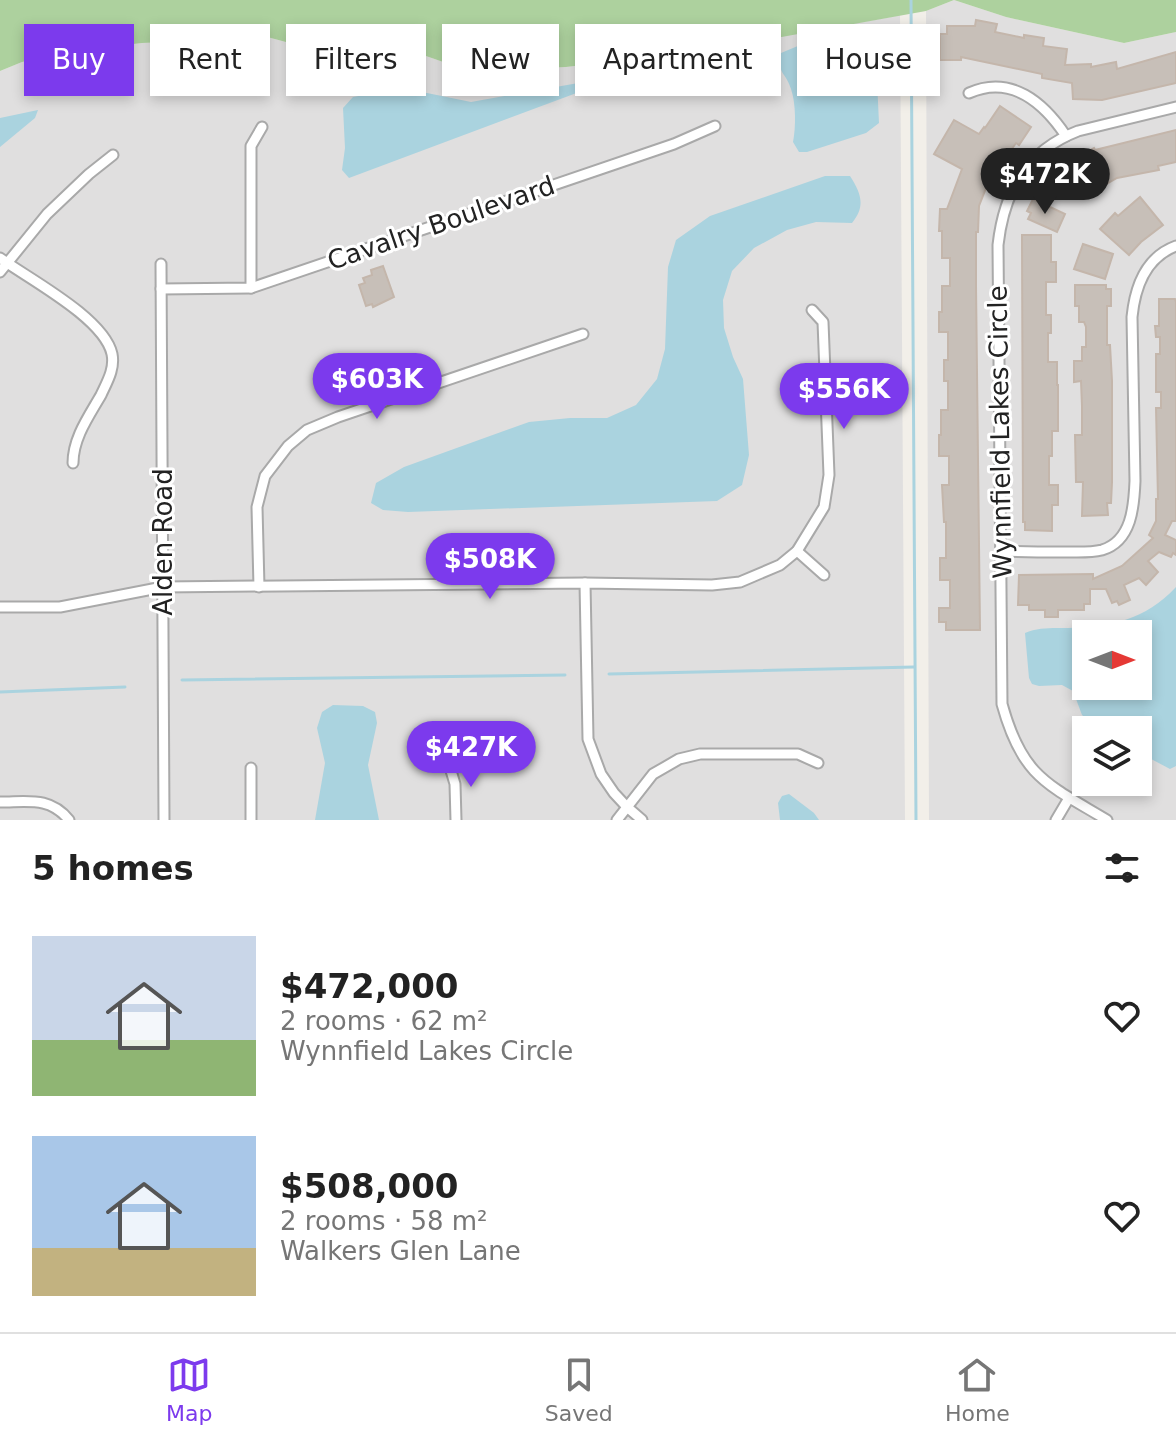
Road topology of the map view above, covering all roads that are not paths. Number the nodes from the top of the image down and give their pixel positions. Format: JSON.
{"nodes":[{"id":1,"x":969,"y":93,"type":"dead end"},
{"id":2,"x":1176,"y":107,"type":"edge"},
{"id":3,"x":715,"y":126,"type":"dead end"},
{"id":4,"x":262,"y":127,"type":"dead end"},
{"id":5,"x":1066,"y":136,"type":"junction"},
{"id":6,"x":113,"y":155,"type":"dead end"},
{"id":7,"x":1176,"y":246,"type":"edge"},
{"id":8,"x":4,"y":260,"type":"edge"},
{"id":9,"x":161,"y":264,"type":"dead end"},
{"id":10,"x":0,"y":272,"type":"edge"},
{"id":11,"x":251,"y":288,"type":"junction"},
{"id":12,"x":161,"y":289,"type":"junction"},
{"id":13,"x":812,"y":310,"type":"dead end"},
{"id":14,"x":583,"y":334,"type":"dead end"},
{"id":15,"x":73,"y":463,"type":"dead end"},
{"id":16,"x":797,"y":551,"type":"junction"},
{"id":17,"x":1002,"y":551,"type":"junction"},
{"id":18,"x":824,"y":575,"type":"dead end"},
{"id":19,"x":585,"y":583,"type":"junction"},
{"id":20,"x":163,"y":587,"type":"junction"},
{"id":21,"x":259,"y":587,"type":"junction"},
{"id":22,"x":0,"y":607,"type":"edge"},
{"id":23,"x":818,"y":763,"type":"dead end"},
{"id":24,"x":449,"y":764,"type":"dead end"},
{"id":25,"x":251,"y":768,"type":"dead end"},
{"id":26,"x":1069,"y":798,"type":"junction"},
{"id":27,"x":0,"y":802,"type":"edge"},
{"id":28,"x":627,"y":807,"type":"junction"},
{"id":29,"x":66,"y":817,"type":"edge"},
{"id":30,"x":164,"y":820,"type":"edge"},
{"id":31,"x":251,"y":820,"type":"edge"},
{"id":32,"x":456,"y":820,"type":"edge"},
{"id":33,"x":617,"y":820,"type":"edge"},
{"id":34,"x":642,"y":820,"type":"edge"},
{"id":35,"x":1056,"y":820,"type":"edge"},
{"id":36,"x":1107,"y":820,"type":"edge"}],
"edges":[{"from":1,"to":5,"type":"street"},
{"from":2,"to":5,"type":"street","name":"Wynnfield Lakes Circle"},
{"from":3,"to":11,"type":"street","name":"Cavalry Boulevard"},
{"from":4,"to":11,"type":"street"},
{"from":5,"to":17,"type":"street","name":"Wynnfield Lakes Circle"},
{"from":6,"to":8,"type":"street"},
{"from":7,"to":17,"type":"street"},
{"from":8,"to":10,"type":"street"},
{"from":8,"to":15,"type":"street"},
{"from":9,"to":12,"type":"street","name":"Alden Road"},
{"from":11,"to":12,"type":"street","name":"Cavalry Boulevard"},
{"from":12,"to":20,"type":"street","name":"Alden Road"},
{"from":13,"to":16,"type":"street"},
{"from":14,"to":21,"type":"street"},
{"from":16,"to":18,"type":"street"},
{"from":16,"to":19,"type":"street"},
{"from":17,"to":26,"type":"street","name":"Wynnfield Lakes Circle"},
{"from":19,"to":21,"type":"street"},
{"from":19,"to":28,"type":"street"},
{"from":20,"to":21,"type":"street"},
{"from":20,"to":22,"type":"street"},
{"from":20,"to":30,"type":"street","name":"Alden Road"},
{"from":23,"to":28,"type":"street"},
{"from":24,"to":32,"type":"street"},
{"from":25,"to":31,"type":"street"},
{"from":26,"to":35,"type":"street"},
{"from":26,"to":36,"type":"street","name":"Wynnfield Lakes Circle"},
{"from":27,"to":29,"type":"street"},
{"from":28,"to":33,"type":"street"},
{"from":28,"to":34,"type":"street"}]}
